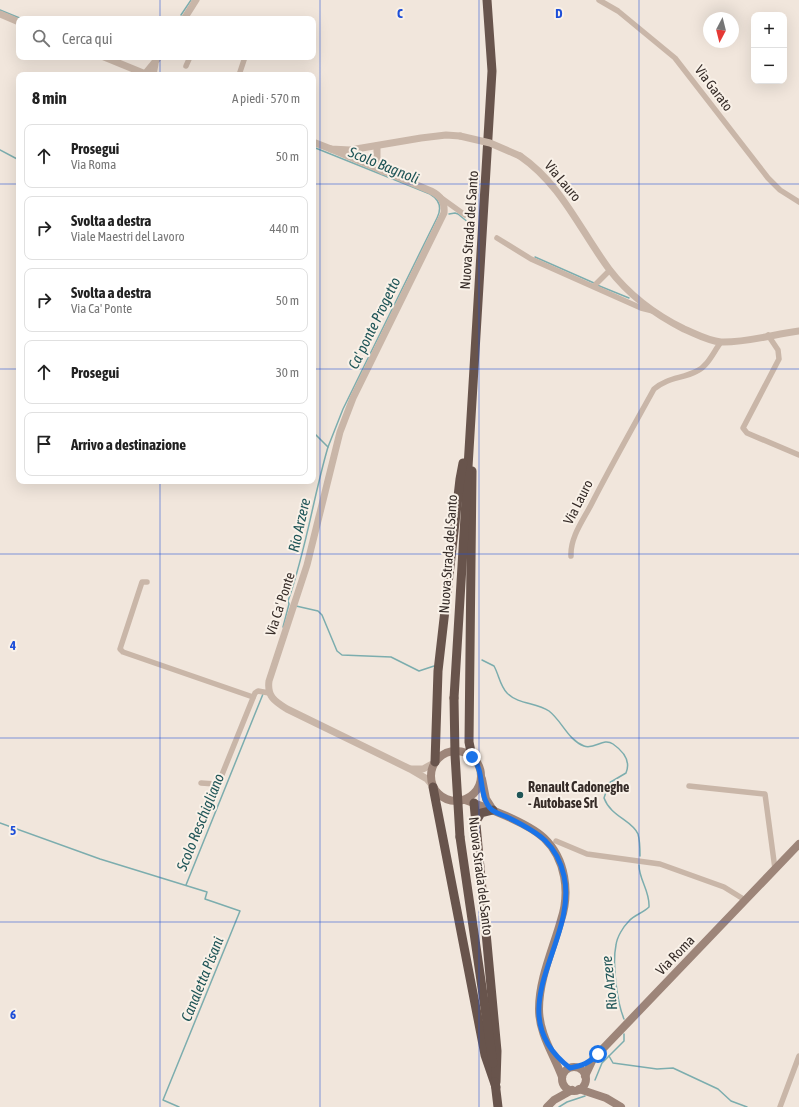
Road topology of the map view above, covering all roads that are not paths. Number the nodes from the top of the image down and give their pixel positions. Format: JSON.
{"nodes":[{"id":1,"x":196,"y":0,"type":"edge"},
{"id":2,"x":487,"y":0,"type":"edge"},
{"id":3,"x":599,"y":0,"type":"edge"},
{"id":4,"x":0,"y":14,"type":"edge"},
{"id":5,"x":187,"y":16,"type":"edge"},
{"id":6,"x":16,"y":21,"type":"edge"},
{"id":7,"x":111,"y":60,"type":"edge"},
{"id":8,"x":157,"y":60,"type":"edge"},
{"id":9,"x":189,"y":60,"type":"edge"},
{"id":10,"x":244,"y":60,"type":"edge"},
{"id":11,"x":155,"y":64,"type":"junction"},
{"id":12,"x":186,"y":66,"type":"dead end"},
{"id":13,"x":141,"y":72,"type":"edge"},
{"id":14,"x":148,"y":72,"type":"edge"},
{"id":15,"x":154,"y":72,"type":"edge"},
{"id":16,"x":240,"y":72,"type":"edge"},
{"id":17,"x":316,"y":143,"type":"edge"},
{"id":18,"x":377,"y":146,"type":"junction"},
{"id":19,"x":331,"y":149,"type":"junction"},
{"id":20,"x":382,"y":171,"type":"junction"},
{"id":21,"x":440,"y":197,"type":"junction"},
{"id":22,"x":799,"y":202,"type":"edge"},
{"id":23,"x":456,"y":208,"type":"junction"},
{"id":24,"x":444,"y":213,"type":"junction"},
{"id":25,"x":465,"y":215,"type":"dead end"},
{"id":26,"x":497,"y":238,"type":"dead end"},
{"id":27,"x":610,"y":270,"type":"junction"},
{"id":28,"x":594,"y":286,"type":"junction"},
{"id":29,"x":653,"y":311,"type":"junction"},
{"id":30,"x":799,"y":331,"type":"edge"},
{"id":31,"x":768,"y":335,"type":"junction"},
{"id":32,"x":720,"y":342,"type":"junction"},
{"id":33,"x":469,"y":441,"type":"junction"},
{"id":34,"x":799,"y":455,"type":"edge"},
{"id":35,"x":570,"y":556,"type":"dead end"},
{"id":36,"x":147,"y":582,"type":"dead end"},
{"id":37,"x":269,"y":693,"type":"junction"},
{"id":38,"x":253,"y":697,"type":"junction"},
{"id":39,"x":472,"y":757,"type":"junction"},
{"id":40,"x":435,"y":762,"type":"junction"},
{"id":41,"x":410,"y":769,"type":"junction"},
{"id":42,"x":481,"y":778,"type":"junction"},
{"id":43,"x":201,"y":783,"type":"dead end"},
{"id":44,"x":433,"y":786,"type":"junction"},
{"id":45,"x":688,"y":786,"type":"dead end"},
{"id":46,"x":475,"y":793,"type":"junction"},
{"id":47,"x":465,"y":800,"type":"junction"},
{"id":48,"x":474,"y":803,"type":"junction"},
{"id":49,"x":493,"y":810,"type":"junction"},
{"id":50,"x":475,"y":823,"type":"junction"},
{"id":51,"x":556,"y":842,"type":"dead end"},
{"id":52,"x":799,"y":844,"type":"edge"},
{"id":53,"x":775,"y":869,"type":"junction"},
{"id":54,"x":745,"y":900,"type":"junction"},
{"id":55,"x":553,"y":1054,"type":"junction"},
{"id":56,"x":799,"y":1056,"type":"edge"},
{"id":57,"x":593,"y":1059,"type":"junction"},
{"id":58,"x":573,"y":1068,"type":"junction"},
{"id":59,"x":585,"y":1078,"type":"junction"},
{"id":60,"x":563,"y":1080,"type":"junction"},
{"id":61,"x":496,"y":1087,"type":"junction"},
{"id":62,"x":576,"y":1090,"type":"junction"},
{"id":63,"x":606,"y":1098,"type":"junction"},
{"id":64,"x":554,"y":1100,"type":"junction"},
{"id":65,"x":498,"y":1106,"type":"edge"},
{"id":66,"x":546,"y":1107,"type":"edge"},
{"id":67,"x":621,"y":1107,"type":"edge"},
{"id":68,"x":780,"y":1107,"type":"edge"}],
"edges":[{"from":1,"to":5,"type":"street"},
{"from":2,"to":33,"type":"highway","name":"Nuova Strada del Santo"},
{"from":3,"to":22,"type":"street","name":"Via Garato"},
{"from":4,"to":6,"type":"street"},
{"from":7,"to":13,"type":"street"},
{"from":8,"to":11,"type":"street"},
{"from":9,"to":12,"type":"street"},
{"from":10,"to":16,"type":"street"},
{"from":11,"to":14,"type":"street"},
{"from":11,"to":15,"type":"street"},
{"from":17,"to":19,"type":"street"},
{"from":18,"to":19,"type":"street","name":"Via Lauro"},
{"from":18,"to":20,"type":"street"},
{"from":18,"to":27,"type":"street","name":"Via Lauro","bridge":true},
{"from":19,"to":20,"type":"street"},
{"from":20,"to":21,"type":"street"},
{"from":21,"to":23,"type":"street"},
{"from":21,"to":24,"type":"street"},
{"from":23,"to":24,"type":"street"},
{"from":23,"to":25,"type":"street"},
{"from":24,"to":37,"type":"street","name":"Via Ca' Ponte"},
{"from":26,"to":28,"type":"street","name":"Via Lauro"},
{"from":27,"to":28,"type":"street"},
{"from":27,"to":29,"type":"street","name":"Via Lauro"},
{"from":28,"to":29,"type":"street","name":"Via Lauro"},
{"from":29,"to":32,"type":"street","name":"Via Lauro"},
{"from":30,"to":31,"type":"street","name":"Via Lauro"},
{"from":31,"to":32,"type":"street","name":"Via Lauro"},
{"from":31,"to":34,"type":"street"},
{"from":32,"to":35,"type":"street","name":"Via Lauro"},
{"from":33,"to":39,"type":"highway"},
{"from":33,"to":40,"type":"highway"},
{"from":33,"to":61,"type":"highway","name":"Nuova Strada del Santo","bridge":true},
{"from":36,"to":38,"type":"street"},
{"from":37,"to":38,"type":"street"},
{"from":37,"to":41,"type":"street"},
{"from":38,"to":43,"type":"street"},
{"from":39,"to":40,"type":"main road"},
{"from":39,"to":42,"type":"main road"},
{"from":40,"to":41,"type":"street"},
{"from":40,"to":44,"type":"main road"},
{"from":41,"to":44,"type":"street"},
{"from":42,"to":46,"type":"main road"},
{"from":42,"to":49,"type":"main road"},
{"from":44,"to":47,"type":"main road"},
{"from":44,"to":61,"type":"highway"},
{"from":45,"to":53,"type":"street"},
{"from":46,"to":47,"type":"main road"},
{"from":46,"to":48,"type":"main road"},
{"from":47,"to":48,"type":"main road"},
{"from":48,"to":49,"type":"main road"},
{"from":48,"to":50,"type":"highway"},
{"from":49,"to":50,"type":"highway"},
{"from":49,"to":55,"type":"main road"},
{"from":50,"to":61,"type":"highway"},
{"from":51,"to":54,"type":"street"},
{"from":52,"to":53,"type":"main road","name":"Via Roma"},
{"from":53,"to":54,"type":"main road","name":"Via Roma"},
{"from":54,"to":57,"type":"main road","name":"Via Roma"},
{"from":55,"to":58,"type":"main road"},
{"from":55,"to":60,"type":"main road"},
{"from":56,"to":68,"type":"street"},
{"from":57,"to":58,"type":"main road","name":"Via Roma"},
{"from":57,"to":59,"type":"main road","name":"Via Roma"},
{"from":58,"to":59,"type":"main road"},
{"from":58,"to":60,"type":"main road"},
{"from":59,"to":62,"type":"main road"},
{"from":59,"to":63,"type":"main road"},
{"from":60,"to":62,"type":"main road"},
{"from":60,"to":64,"type":"main road"},
{"from":61,"to":65,"type":"highway","name":"Nuova Strada del Santo"},
{"from":62,"to":63,"type":"main road"},
{"from":62,"to":64,"type":"main road"},
{"from":63,"to":67,"type":"main road"},
{"from":64,"to":66,"type":"main road"}]}
